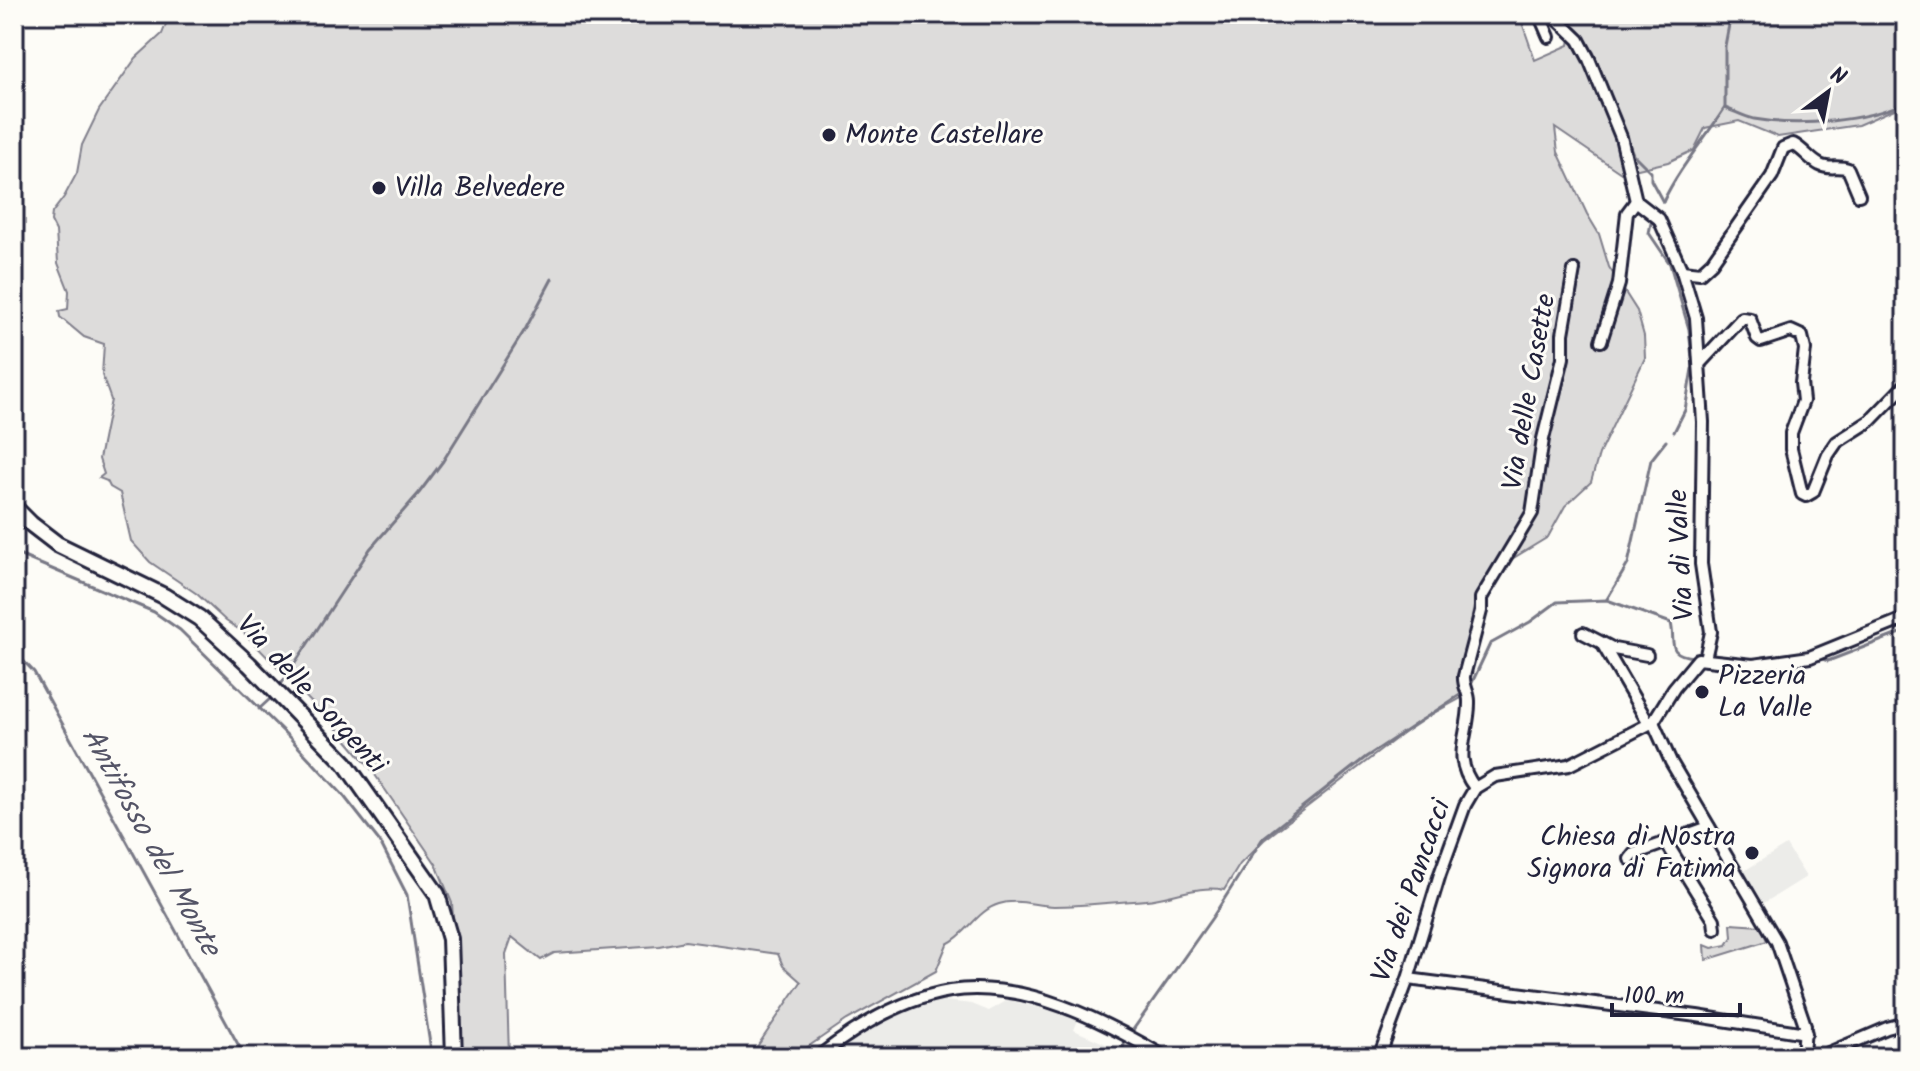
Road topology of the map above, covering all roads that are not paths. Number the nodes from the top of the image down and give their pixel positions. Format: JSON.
{"nodes":[{"id":1,"x":1539,"y":14,"type":"edge"},
{"id":2,"x":1552,"y":14,"type":"edge"},
{"id":3,"x":1549,"y":37,"type":"dead end"},
{"id":4,"x":1859,"y":195,"type":"dead end"},
{"id":5,"x":1636,"y":201,"type":"junction"},
{"id":6,"x":1574,"y":270,"type":"dead end"},
{"id":7,"x":1682,"y":271,"type":"junction"},
{"id":8,"x":1601,"y":341,"type":"dead end"},
{"id":9,"x":1701,"y":362,"type":"junction"},
{"id":10,"x":1906,"y":384,"type":"edge"},
{"id":11,"x":14,"y":507,"type":"edge"},
{"id":12,"x":1906,"y":618,"type":"edge"},
{"id":13,"x":1583,"y":633,"type":"dead end"},
{"id":14,"x":1603,"y":645,"type":"junction"},
{"id":15,"x":1647,"y":655,"type":"dead end"},
{"id":16,"x":1706,"y":655,"type":"junction"},
{"id":17,"x":1651,"y":723,"type":"junction"},
{"id":18,"x":1475,"y":788,"type":"junction"},
{"id":19,"x":1709,"y":827,"type":"junction"},
{"id":20,"x":1667,"y":844,"type":"junction"},
{"id":21,"x":1630,"y":859,"type":"dead end"},
{"id":22,"x":1715,"y":929,"type":"dead end"},
{"id":23,"x":1408,"y":979,"type":"junction"},
{"id":24,"x":1906,"y":1023,"type":"edge"},
{"id":25,"x":1806,"y":1033,"type":"junction"},
{"id":26,"x":454,"y":1057,"type":"edge"},
{"id":27,"x":818,"y":1057,"type":"edge"},
{"id":28,"x":1165,"y":1057,"type":"edge"},
{"id":29,"x":1379,"y":1057,"type":"edge"},
{"id":30,"x":1803,"y":1057,"type":"edge"},
{"id":31,"x":1819,"y":1057,"type":"edge"}],
"edges":[{"from":1,"to":3,"type":"street"},
{"from":2,"to":5,"type":"street"},
{"from":4,"to":7,"type":"street"},
{"from":5,"to":7,"type":"street","name":"Via di Valle"},
{"from":5,"to":8,"type":"street"},
{"from":6,"to":18,"type":"street","name":"Via delle Casette"},
{"from":7,"to":9,"type":"street","name":"Via di Valle"},
{"from":9,"to":10,"type":"street"},
{"from":9,"to":16,"type":"street","name":"Via di Valle"},
{"from":11,"to":26,"type":"main road","name":"Via delle Sorgenti"},
{"from":12,"to":16,"type":"street"},
{"from":13,"to":14,"type":"street"},
{"from":14,"to":15,"type":"street"},
{"from":14,"to":17,"type":"street"},
{"from":16,"to":17,"type":"street","name":"Via di Valle"},
{"from":17,"to":18,"type":"street","name":"Via dei Pancacci"},
{"from":17,"to":19,"type":"street"},
{"from":18,"to":23,"type":"street","name":"Via dei Pancacci"},
{"from":19,"to":20,"type":"street"},
{"from":19,"to":25,"type":"street"},
{"from":20,"to":21,"type":"street"},
{"from":20,"to":22,"type":"street"},
{"from":23,"to":25,"type":"street"},
{"from":23,"to":29,"type":"street","name":"Via dei Pancacci"},
{"from":24,"to":31,"type":"street"},
{"from":25,"to":30,"type":"street"},
{"from":27,"to":28,"type":"street"}]}
